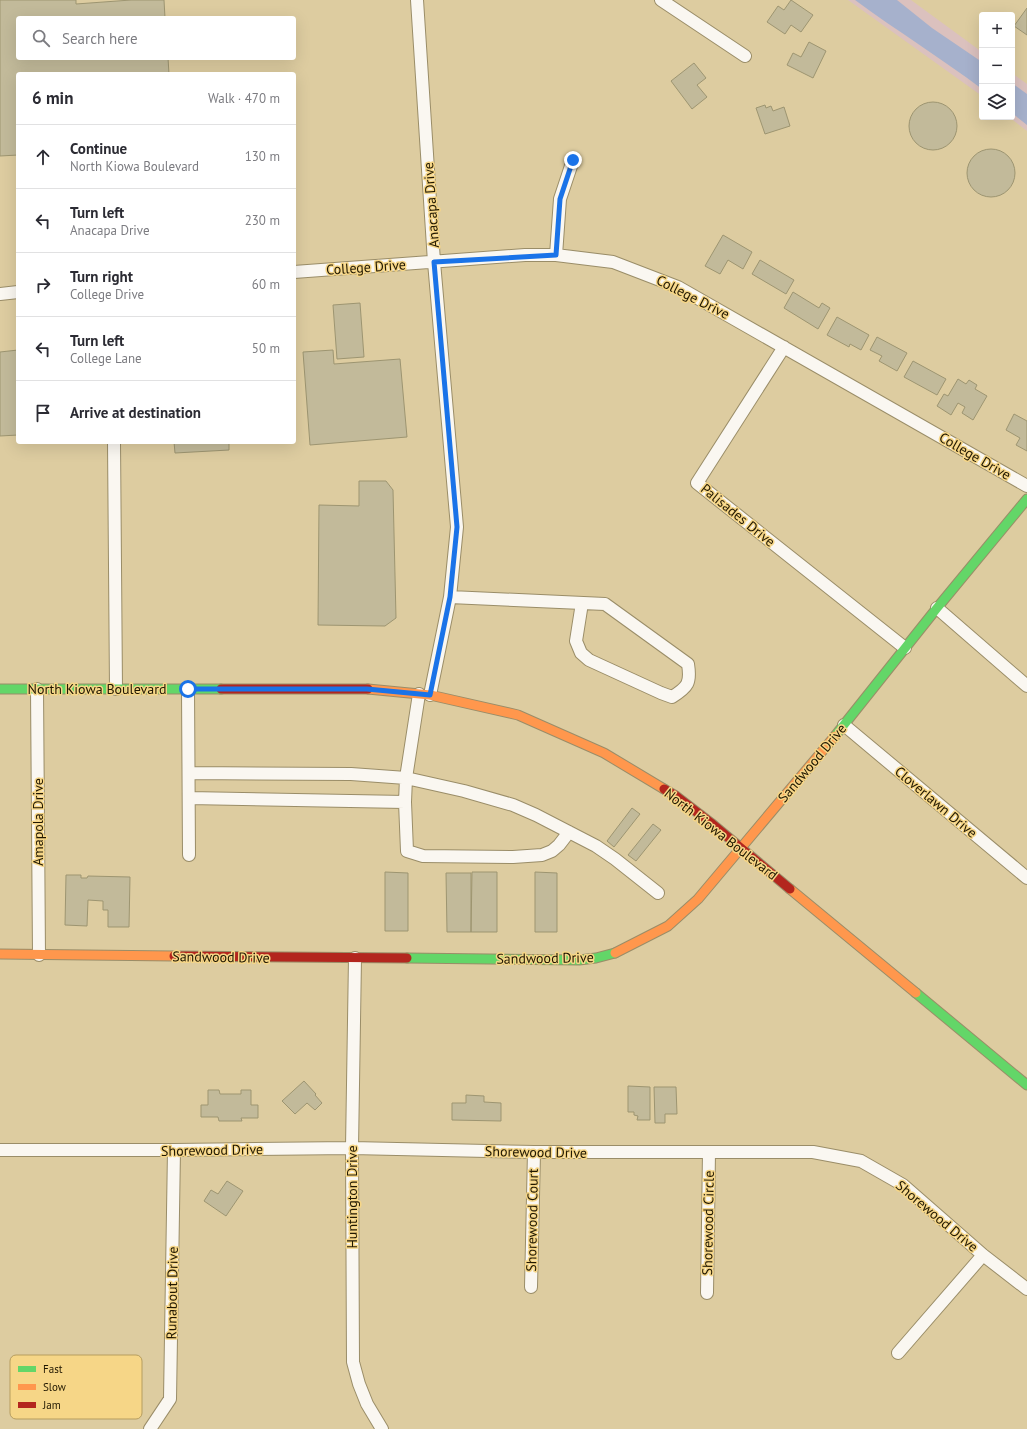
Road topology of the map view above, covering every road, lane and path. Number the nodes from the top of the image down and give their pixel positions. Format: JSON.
{"nodes":[{"id":1,"x":417,"y":0,"type":"edge"},
{"id":2,"x":661,"y":0,"type":"edge"},
{"id":3,"x":745,"y":56,"type":"dead end"},
{"id":4,"x":573,"y":160,"type":"dead end"},
{"id":5,"x":556,"y":255,"type":"junction"},
{"id":6,"x":434,"y":262,"type":"junction"},
{"id":7,"x":296,"y":272,"type":"edge"},
{"id":8,"x":16,"y":292,"type":"edge"},
{"id":9,"x":0,"y":294,"type":"edge"},
{"id":10,"x":784,"y":347,"type":"junction"},
{"id":11,"x":114,"y":444,"type":"edge"},
{"id":12,"x":1027,"y":486,"type":"edge"},
{"id":13,"x":1027,"y":499,"type":"edge"},
{"id":14,"x":450,"y":597,"type":"junction"},
{"id":15,"x":582,"y":602,"type":"junction"},
{"id":16,"x":937,"y":608,"type":"junction"},
{"id":17,"x":905,"y":648,"type":"junction"},
{"id":18,"x":1027,"y":686,"type":"edge"},
{"id":19,"x":0,"y":689,"type":"edge"},
{"id":20,"x":38,"y":689,"type":"junction"},
{"id":21,"x":116,"y":689,"type":"junction"},
{"id":22,"x":188,"y":689,"type":"junction"},
{"id":23,"x":425,"y":695,"type":"junction"},
{"id":24,"x":844,"y":725,"type":"junction"},
{"id":25,"x":189,"y":773,"type":"junction"},
{"id":26,"x":406,"y":778,"type":"junction"},
{"id":27,"x":189,"y":798,"type":"junction"},
{"id":28,"x":405,"y":802,"type":"junction"},
{"id":29,"x":569,"y":832,"type":"junction"},
{"id":30,"x":740,"y":847,"type":"junction"},
{"id":31,"x":189,"y":855,"type":"dead end"},
{"id":32,"x":1027,"y":878,"type":"edge"},
{"id":33,"x":658,"y":893,"type":"dead end"},
{"id":34,"x":0,"y":954,"type":"edge"},
{"id":35,"x":39,"y":955,"type":"junction"},
{"id":36,"x":355,"y":958,"type":"junction"},
{"id":37,"x":1027,"y":1085,"type":"edge"},
{"id":38,"x":352,"y":1148,"type":"junction"},
{"id":39,"x":0,"y":1150,"type":"edge"},
{"id":40,"x":174,"y":1150,"type":"junction"},
{"id":41,"x":534,"y":1152,"type":"junction"},
{"id":42,"x":709,"y":1152,"type":"junction"},
{"id":43,"x":983,"y":1255,"type":"junction"},
{"id":44,"x":531,"y":1287,"type":"dead end"},
{"id":45,"x":1027,"y":1289,"type":"edge"},
{"id":46,"x":707,"y":1293,"type":"dead end"},
{"id":47,"x":898,"y":1353,"type":"dead end"},
{"id":48,"x":150,"y":1429,"type":"edge"},
{"id":49,"x":382,"y":1429,"type":"edge"}],
"edges":[{"from":1,"to":6,"type":"street","name":"Anacapa Drive"},
{"from":2,"to":3,"type":"street"},
{"from":4,"to":5,"type":"street"},
{"from":5,"to":6,"type":"street","name":"College Drive"},
{"from":5,"to":10,"type":"street","name":"College Drive"},
{"from":6,"to":7,"type":"street","name":"College Drive"},
{"from":6,"to":14,"type":"street","name":"Anacapa Drive"},
{"from":8,"to":9,"type":"street"},
{"from":10,"to":12,"type":"street","name":"College Drive"},
{"from":10,"to":17,"type":"street","name":"Palisades Drive"},
{"from":11,"to":21,"type":"street"},
{"from":13,"to":16,"type":"street","name":"Sandwood Drive"},
{"from":14,"to":15,"type":"street"},
{"from":14,"to":23,"type":"street","name":"Anacapa Drive"},
{"from":15,"to":15,"type":"street"},
{"from":16,"to":17,"type":"street","name":"Sandwood Drive"},
{"from":16,"to":18,"type":"street"},
{"from":17,"to":24,"type":"street","name":"Sandwood Drive"},
{"from":19,"to":20,"type":"street","name":"North Kiowa Boulevard"},
{"from":20,"to":21,"type":"street","name":"North Kiowa Boulevard"},
{"from":20,"to":35,"type":"street","name":"Amapola Drive"},
{"from":21,"to":22,"type":"street","name":"North Kiowa Boulevard"},
{"from":22,"to":23,"type":"street","name":"North Kiowa Boulevard"},
{"from":22,"to":25,"type":"street"},
{"from":23,"to":26,"type":"street","name":"Anacapa Drive"},
{"from":23,"to":30,"type":"street","name":"North Kiowa Boulevard"},
{"from":24,"to":30,"type":"street","name":"Sandwood Drive"},
{"from":24,"to":32,"type":"street","name":"Cloverlawn Drive"},
{"from":25,"to":26,"type":"street"},
{"from":25,"to":27,"type":"street"},
{"from":26,"to":28,"type":"street","name":"Anacapa Drive"},
{"from":26,"to":29,"type":"street"},
{"from":27,"to":28,"type":"street"},
{"from":27,"to":31,"type":"street"},
{"from":28,"to":29,"type":"street","name":"Anacapa Drive"},
{"from":29,"to":33,"type":"street"},
{"from":30,"to":36,"type":"street","name":"Sandwood Drive"},
{"from":30,"to":37,"type":"street","name":"North Kiowa Boulevard"},
{"from":34,"to":35,"type":"street","name":"Sandwood Drive"},
{"from":35,"to":36,"type":"street","name":"Sandwood Drive"},
{"from":36,"to":38,"type":"street","name":"Huntington Drive"},
{"from":38,"to":40,"type":"street","name":"Shorewood Drive"},
{"from":38,"to":41,"type":"street","name":"Shorewood Drive"},
{"from":38,"to":49,"type":"street","name":"Huntington Drive"},
{"from":39,"to":40,"type":"street","name":"Shorewood Drive"},
{"from":40,"to":48,"type":"street","name":"Runabout Drive"},
{"from":41,"to":42,"type":"street","name":"Shorewood Drive"},
{"from":41,"to":44,"type":"street","name":"Shorewood Court"},
{"from":42,"to":43,"type":"street","name":"Shorewood Drive"},
{"from":42,"to":46,"type":"street","name":"Shorewood Circle"},
{"from":43,"to":45,"type":"street","name":"Shorewood Drive"},
{"from":43,"to":47,"type":"street"}]}
